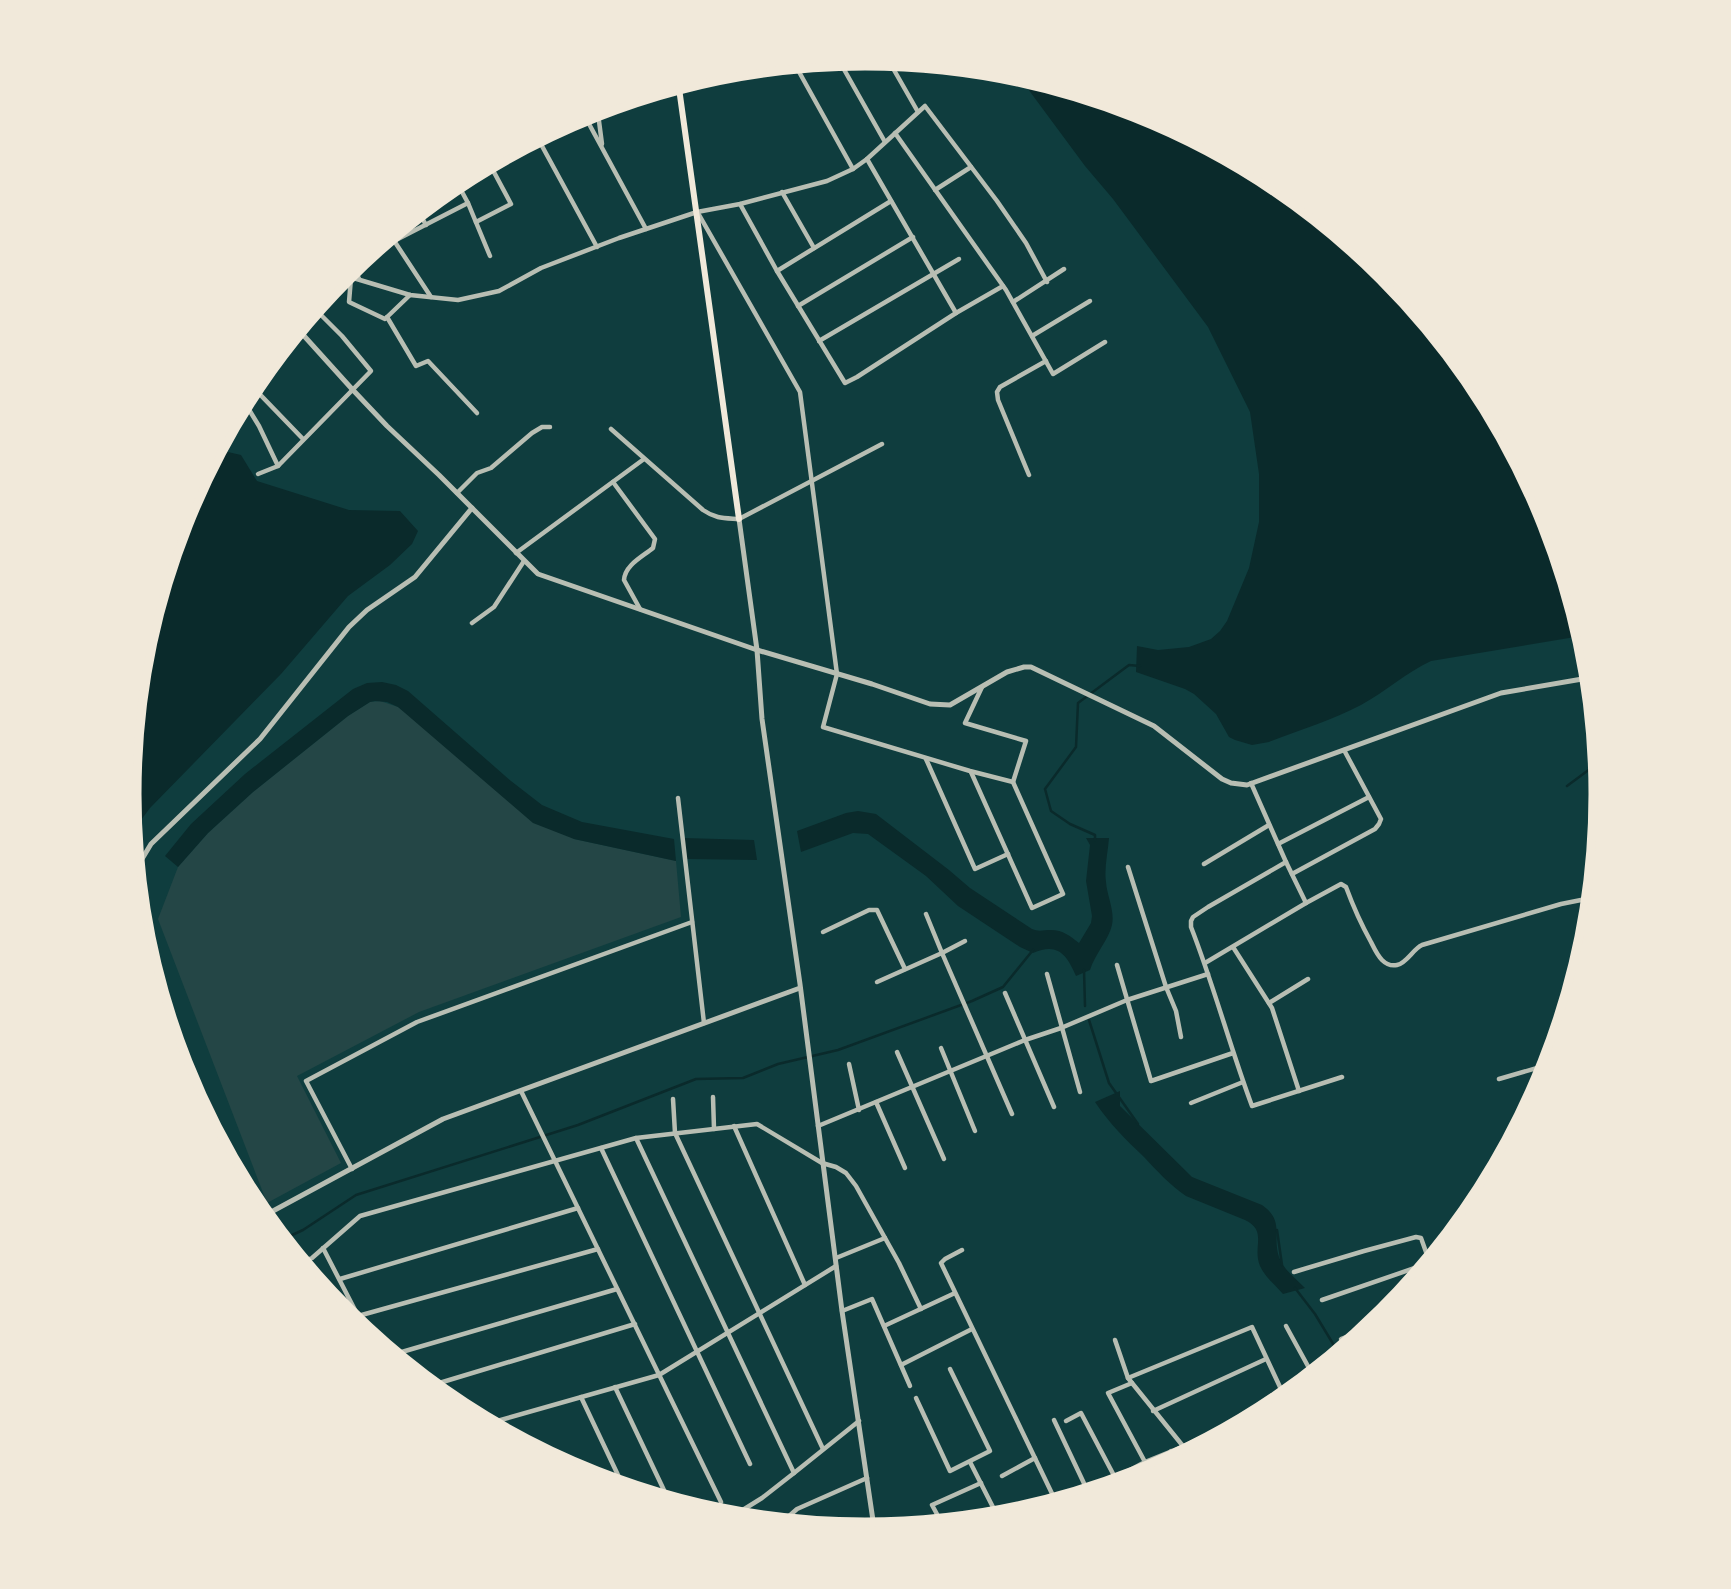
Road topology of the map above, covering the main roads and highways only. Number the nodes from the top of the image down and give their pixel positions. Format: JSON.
{"nodes":[{"id":1,"x":679,"y":90,"type":"edge"},
{"id":2,"x":739,"y":519,"type":"road end"}],
"edges":[{"from":1,"to":2,"type":"main road"}]}
